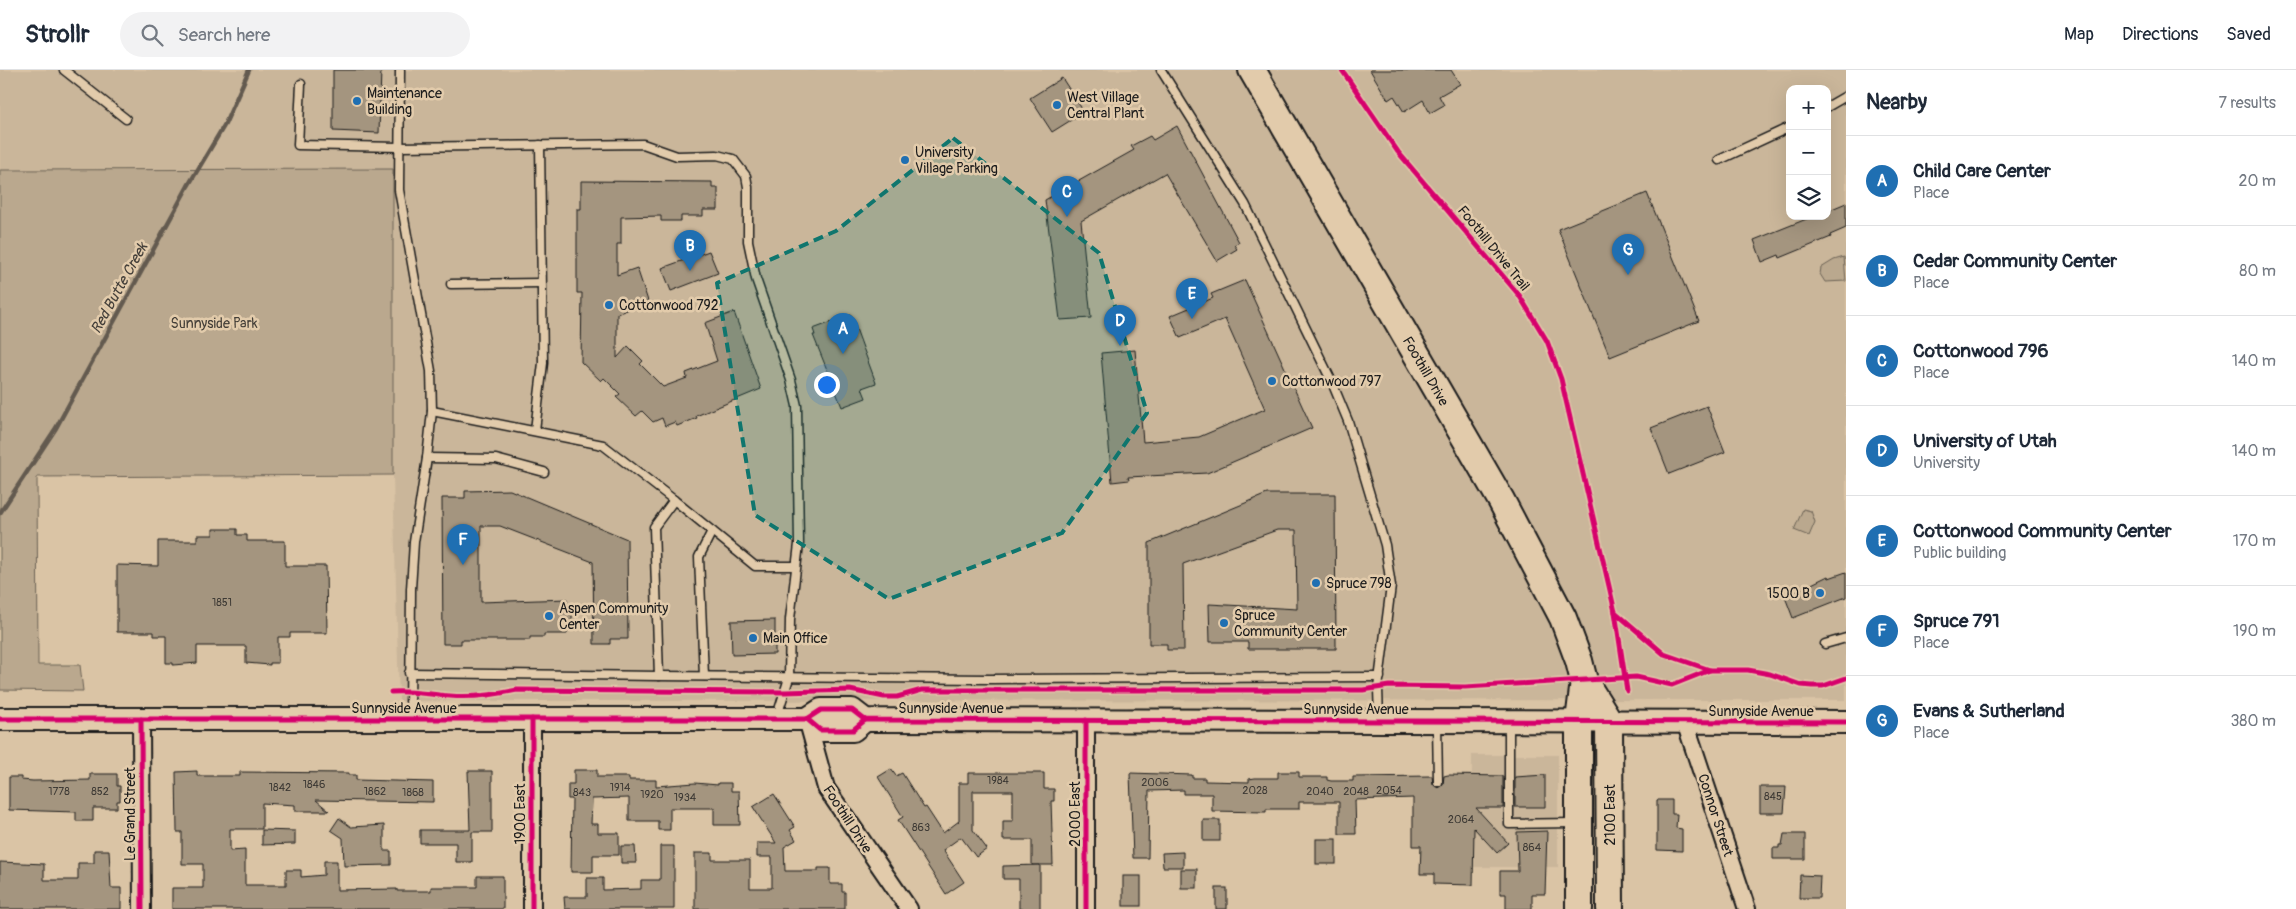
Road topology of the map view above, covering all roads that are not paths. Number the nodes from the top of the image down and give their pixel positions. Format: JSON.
{"nodes":[{"id":1,"x":64,"y":70,"type":"edge"},
{"id":2,"x":400,"y":70,"type":"edge"},
{"id":3,"x":1161,"y":70,"type":"edge"},
{"id":4,"x":1252,"y":70,"type":"edge"},
{"id":5,"x":301,"y":84,"type":"dead end"},
{"id":6,"x":1846,"y":96,"type":"edge"},
{"id":7,"x":1831,"y":105,"type":"edge"},
{"id":8,"x":126,"y":120,"type":"dead end"},
{"id":9,"x":1786,"y":129,"type":"edge"},
{"id":10,"x":540,"y":145,"type":"junction"},
{"id":11,"x":399,"y":147,"type":"junction"},
{"id":12,"x":1719,"y":160,"type":"dead end"},
{"id":13,"x":542,"y":283,"type":"junction"},
{"id":14,"x":451,"y":284,"type":"dead end"},
{"id":15,"x":432,"y":411,"type":"junction"},
{"id":16,"x":535,"y":430,"type":"junction"},
{"id":17,"x":427,"y":458,"type":"junction"},
{"id":18,"x":544,"y":472,"type":"dead end"},
{"id":19,"x":674,"y":500,"type":"junction"},
{"id":20,"x":712,"y":531,"type":"junction"},
{"id":21,"x":796,"y":566,"type":"junction"},
{"id":22,"x":1846,"y":638,"type":"edge"},
{"id":23,"x":1825,"y":644,"type":"dead end"},
{"id":24,"x":409,"y":673,"type":"junction"},
{"id":25,"x":659,"y":676,"type":"junction"},
{"id":26,"x":704,"y":676,"type":"junction"},
{"id":27,"x":1380,"y":677,"type":"junction"},
{"id":28,"x":789,"y":678,"type":"junction"},
{"id":29,"x":1584,"y":681,"type":"junction"},
{"id":30,"x":0,"y":718,"type":"edge"},
{"id":31,"x":776,"y":718,"type":"junction"},
{"id":32,"x":141,"y":719,"type":"junction"},
{"id":33,"x":410,"y":719,"type":"junction"},
{"id":34,"x":532,"y":719,"type":"junction"},
{"id":35,"x":807,"y":719,"type":"junction"},
{"id":36,"x":1086,"y":720,"type":"junction"},
{"id":37,"x":1379,"y":721,"type":"junction"},
{"id":38,"x":1438,"y":721,"type":"junction"},
{"id":39,"x":1509,"y":721,"type":"junction"},
{"id":40,"x":1579,"y":721,"type":"junction"},
{"id":41,"x":1609,"y":721,"type":"junction"},
{"id":42,"x":1685,"y":722,"type":"junction"},
{"id":43,"x":1846,"y":722,"type":"edge"},
{"id":44,"x":1438,"y":782,"type":"dead end"},
{"id":45,"x":1579,"y":822,"type":"junction"},
{"id":46,"x":142,"y":909,"type":"edge"},
{"id":47,"x":532,"y":909,"type":"edge"},
{"id":48,"x":909,"y":909,"type":"edge"},
{"id":49,"x":1086,"y":909,"type":"edge"},
{"id":50,"x":1579,"y":909,"type":"edge"},
{"id":51,"x":1610,"y":909,"type":"edge"},
{"id":52,"x":1747,"y":909,"type":"edge"}],
"edges":[{"from":1,"to":8,"type":"lane"},
{"from":2,"to":11,"type":"lane"},
{"from":3,"to":27,"type":"lane"},
{"from":4,"to":29,"type":"main road","name":"Foothill Drive"},
{"from":5,"to":11,"type":"lane"},
{"from":6,"to":7,"type":"lane"},
{"from":9,"to":12,"type":"lane"},
{"from":10,"to":11,"type":"lane"},
{"from":10,"to":13,"type":"lane"},
{"from":10,"to":21,"type":"lane"},
{"from":11,"to":15,"type":"lane"},
{"from":13,"to":14,"type":"lane"},
{"from":13,"to":16,"type":"lane"},
{"from":15,"to":16,"type":"lane"},
{"from":15,"to":17,"type":"lane"},
{"from":16,"to":19,"type":"lane"},
{"from":17,"to":18,"type":"lane"},
{"from":17,"to":24,"type":"lane"},
{"from":19,"to":20,"type":"lane"},
{"from":19,"to":25,"type":"lane"},
{"from":20,"to":21,"type":"lane"},
{"from":20,"to":26,"type":"lane"},
{"from":21,"to":28,"type":"lane"},
{"from":22,"to":23,"type":"lane"},
{"from":24,"to":25,"type":"lane"},
{"from":24,"to":33,"type":"lane"},
{"from":25,"to":26,"type":"lane"},
{"from":26,"to":28,"type":"lane"},
{"from":27,"to":28,"type":"lane"},
{"from":27,"to":37,"type":"lane"},
{"from":28,"to":31,"type":"lane"},
{"from":29,"to":40,"type":"main road","name":"Foothill Drive"},
{"from":29,"to":41,"type":"main road","name":"Foothill Drive"},
{"from":30,"to":32,"type":"main road","name":"Sunnyside Avenue"},
{"from":31,"to":34,"type":"main road","name":"Sunnyside Avenue"},
{"from":31,"to":35,"type":"main road","name":"Sunnyside Avenue"},
{"from":32,"to":33,"type":"main road","name":"Sunnyside Avenue"},
{"from":32,"to":46,"type":"street","name":"Le Grand Street"},
{"from":33,"to":34,"type":"main road","name":"Sunnyside Avenue"},
{"from":34,"to":47,"type":"street","name":"1900 East"},
{"from":35,"to":36,"type":"main road","name":"Sunnyside Avenue"},
{"from":35,"to":48,"type":"street","name":"Foothill Drive"},
{"from":36,"to":37,"type":"main road","name":"Sunnyside Avenue"},
{"from":36,"to":49,"type":"street","name":"2000 East"},
{"from":37,"to":38,"type":"main road","name":"Sunnyside Avenue"},
{"from":38,"to":39,"type":"main road","name":"Sunnyside Avenue"},
{"from":38,"to":44,"type":"lane"},
{"from":39,"to":40,"type":"main road","name":"Sunnyside Avenue"},
{"from":39,"to":45,"type":"lane"},
{"from":40,"to":41,"type":"main road","name":"Sunnyside Avenue"},
{"from":40,"to":45,"type":"main road"},
{"from":41,"to":42,"type":"main road","name":"Sunnyside Avenue"},
{"from":41,"to":51,"type":"main road","name":"2100 East"},
{"from":42,"to":43,"type":"main road","name":"Sunnyside Avenue"},
{"from":42,"to":52,"type":"street","name":"Connor Street"},
{"from":45,"to":50,"type":"main road"}]}
